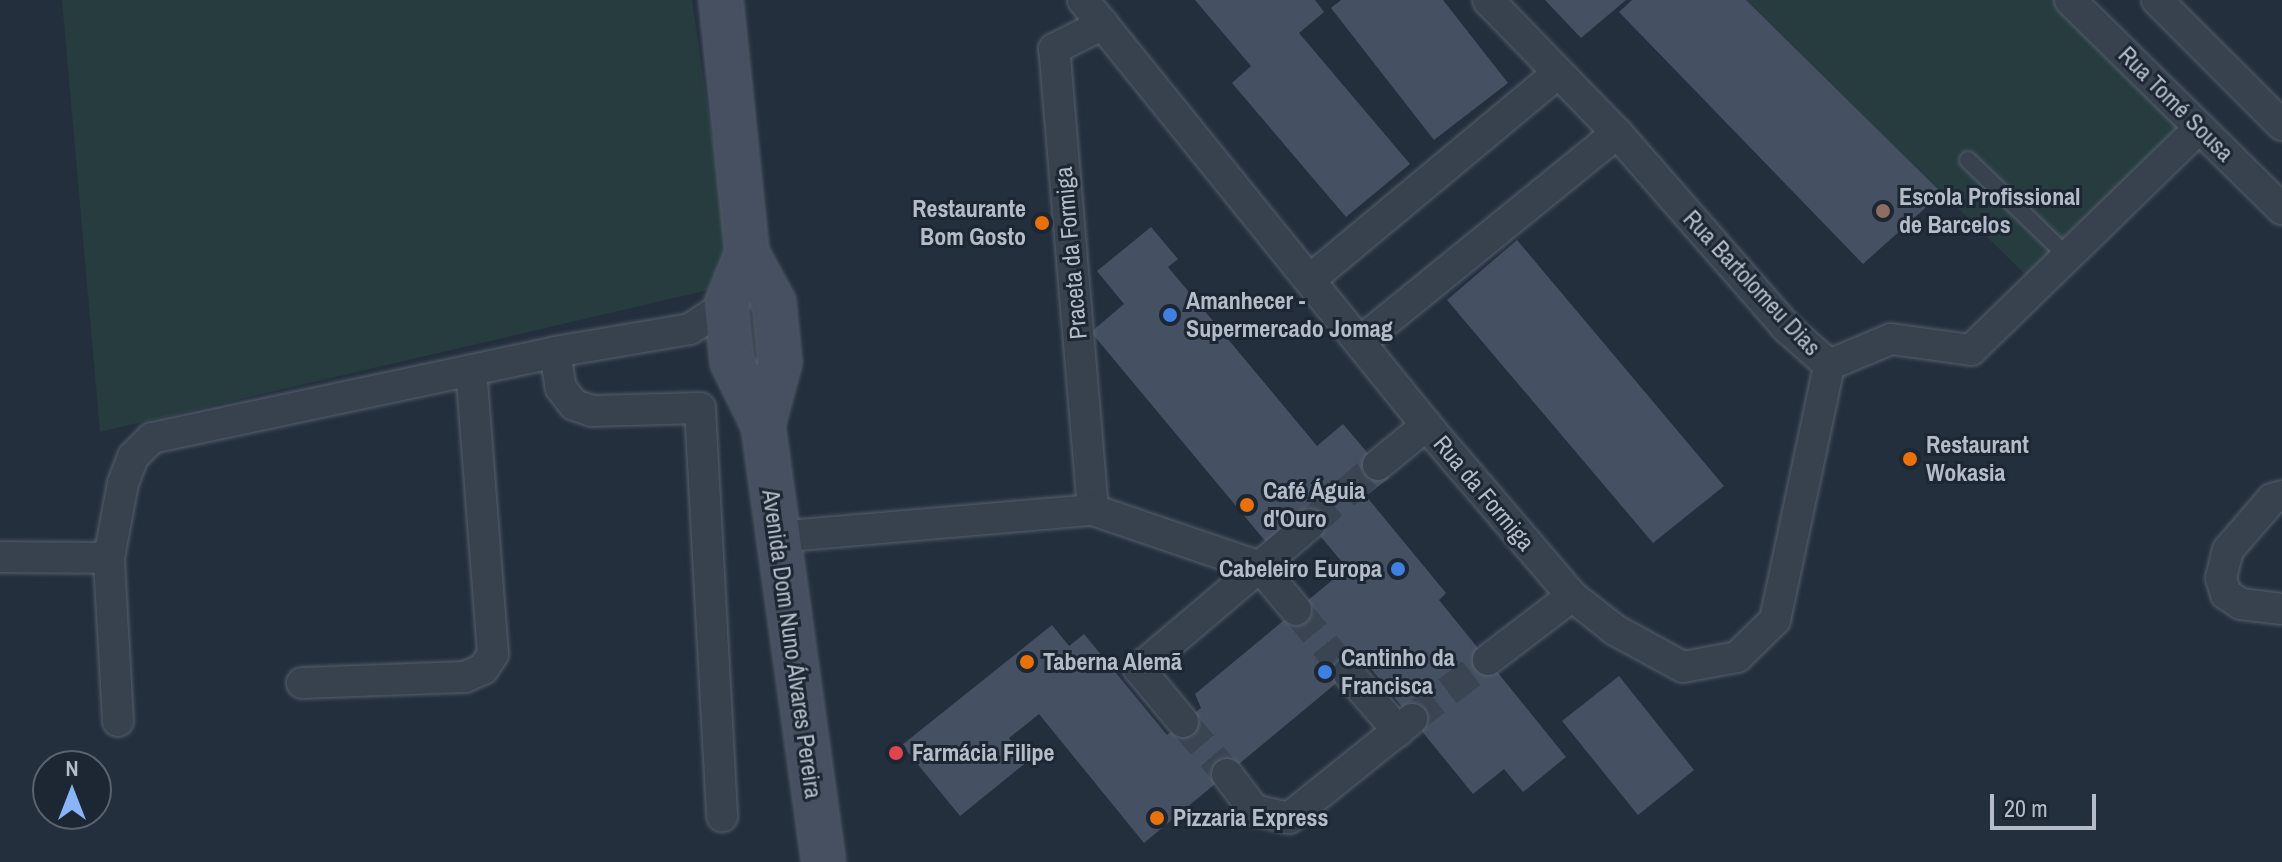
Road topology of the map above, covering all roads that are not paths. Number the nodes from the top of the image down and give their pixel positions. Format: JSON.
{"nodes":[{"id":1,"x":721,"y":0,"type":"edge"},
{"id":2,"x":1083,"y":0,"type":"edge"},
{"id":3,"x":1488,"y":0,"type":"edge"},
{"id":4,"x":2070,"y":0,"type":"edge"},
{"id":5,"x":2157,"y":0,"type":"edge"},
{"id":6,"x":1103,"y":24,"type":"junction"},
{"id":7,"x":1557,"y":74,"type":"junction"},
{"id":8,"x":2282,"y":125,"type":"edge"},
{"id":9,"x":2199,"y":128,"type":"junction"},
{"id":10,"x":1617,"y":133,"type":"junction"},
{"id":11,"x":1968,"y":160,"type":"dead end"},
{"id":12,"x":2282,"y":209,"type":"edge"},
{"id":13,"x":747,"y":253,"type":"junction"},
{"id":14,"x":2067,"y":256,"type":"junction"},
{"id":15,"x":1312,"y":278,"type":"junction"},
{"id":16,"x":726,"y":305,"type":"junction"},
{"id":17,"x":690,"y":329,"type":"junction"},
{"id":18,"x":1360,"y":342,"type":"junction"},
{"id":19,"x":555,"y":352,"type":"junction"},
{"id":20,"x":732,"y":362,"type":"junction"},
{"id":21,"x":1829,"y":365,"type":"junction"},
{"id":22,"x":471,"y":371,"type":"junction"},
{"id":23,"x":763,"y":425,"type":"junction"},
{"id":24,"x":1427,"y":425,"type":"junction"},
{"id":25,"x":1378,"y":465,"type":"tunnel mouth"},
{"id":26,"x":2282,"y":496,"type":"edge"},
{"id":27,"x":1093,"y":510,"type":"junction"},
{"id":28,"x":1310,"y":524,"type":"tunnel mouth"},
{"id":29,"x":776,"y":537,"type":"junction"},
{"id":30,"x":0,"y":557,"type":"edge"},
{"id":31,"x":109,"y":558,"type":"junction"},
{"id":32,"x":1260,"y":567,"type":"junction"},
{"id":33,"x":1572,"y":596,"type":"junction"},
{"id":34,"x":2282,"y":609,"type":"edge"},
{"id":35,"x":1296,"y":610,"type":"tunnel mouth"},
{"id":36,"x":1488,"y":660,"type":"tunnel mouth"},
{"id":37,"x":1348,"y":673,"type":"tunnel mouth"},
{"id":38,"x":302,"y":683,"type":"dead end"},
{"id":39,"x":118,"y":721,"type":"dead end"},
{"id":40,"x":1183,"y":722,"type":"tunnel mouth"},
{"id":41,"x":1227,"y":774,"type":"tunnel mouth"},
{"id":42,"x":722,"y":816,"type":"dead end"},
{"id":43,"x":821,"y":849,"type":"edge"}],
"edges":[{"from":1,"to":13,"type":"main road","name":"Avenida Dom Nuno Álvares Pereira"},
{"from":2,"to":6,"type":"street","name":"Rua da Formiga"},
{"from":3,"to":7,"type":"street","name":"Rua Bartolomeu Dias"},
{"from":4,"to":9,"type":"street","name":"Rua Tomé Sousa"},
{"from":5,"to":8,"type":"street"},
{"from":6,"to":15,"type":"street","name":"Rua da Formiga"},
{"from":6,"to":27,"type":"street","name":"Praceta da Formiga"},
{"from":7,"to":10,"type":"street","name":"Rua Bartolomeu Dias"},
{"from":7,"to":15,"type":"street"},
{"from":9,"to":12,"type":"street","name":"Rua Tomé Sousa"},
{"from":9,"to":14,"type":"street","name":"Rua Bartolomeu Dias"},
{"from":10,"to":18,"type":"street"},
{"from":10,"to":21,"type":"street","name":"Rua Bartolomeu Dias"},
{"from":11,"to":14,"type":"lane"},
{"from":13,"to":16,"type":"main road","name":"Avenida Dom Nuno Álvares Pereira"},
{"from":13,"to":23,"type":"main road","name":"Avenida Dom Nuno Álvares Pereira"},
{"from":14,"to":21,"type":"street","name":"Rua Bartolomeu Dias"},
{"from":15,"to":18,"type":"street","name":"Rua da Formiga"},
{"from":16,"to":17,"type":"street"},
{"from":16,"to":20,"type":"main road","name":"Avenida Dom Nuno Álvares Pereira"},
{"from":17,"to":19,"type":"street"},
{"from":17,"to":20,"type":"street"},
{"from":18,"to":24,"type":"street","name":"Rua da Formiga"},
{"from":19,"to":22,"type":"street"},
{"from":19,"to":42,"type":"street"},
{"from":20,"to":23,"type":"main road","name":"Avenida Dom Nuno Álvares Pereira"},
{"from":21,"to":33,"type":"street","name":"Rua da Formiga"},
{"from":22,"to":31,"type":"street"},
{"from":22,"to":38,"type":"street"},
{"from":23,"to":29,"type":"main road","name":"Avenida Dom Nuno Álvares Pereira"},
{"from":24,"to":25,"type":"street"},
{"from":24,"to":33,"type":"street","name":"Rua da Formiga"},
{"from":26,"to":34,"type":"street"},
{"from":27,"to":29,"type":"street"},
{"from":27,"to":32,"type":"street"},
{"from":28,"to":32,"type":"street"},
{"from":29,"to":43,"type":"main road","name":"Avenida Dom Nuno Álvares Pereira"},
{"from":30,"to":31,"type":"street"},
{"from":31,"to":39,"type":"street"},
{"from":32,"to":35,"type":"street"},
{"from":32,"to":40,"type":"street"},
{"from":33,"to":36,"type":"street"},
{"from":37,"to":41,"type":"street"}]}
